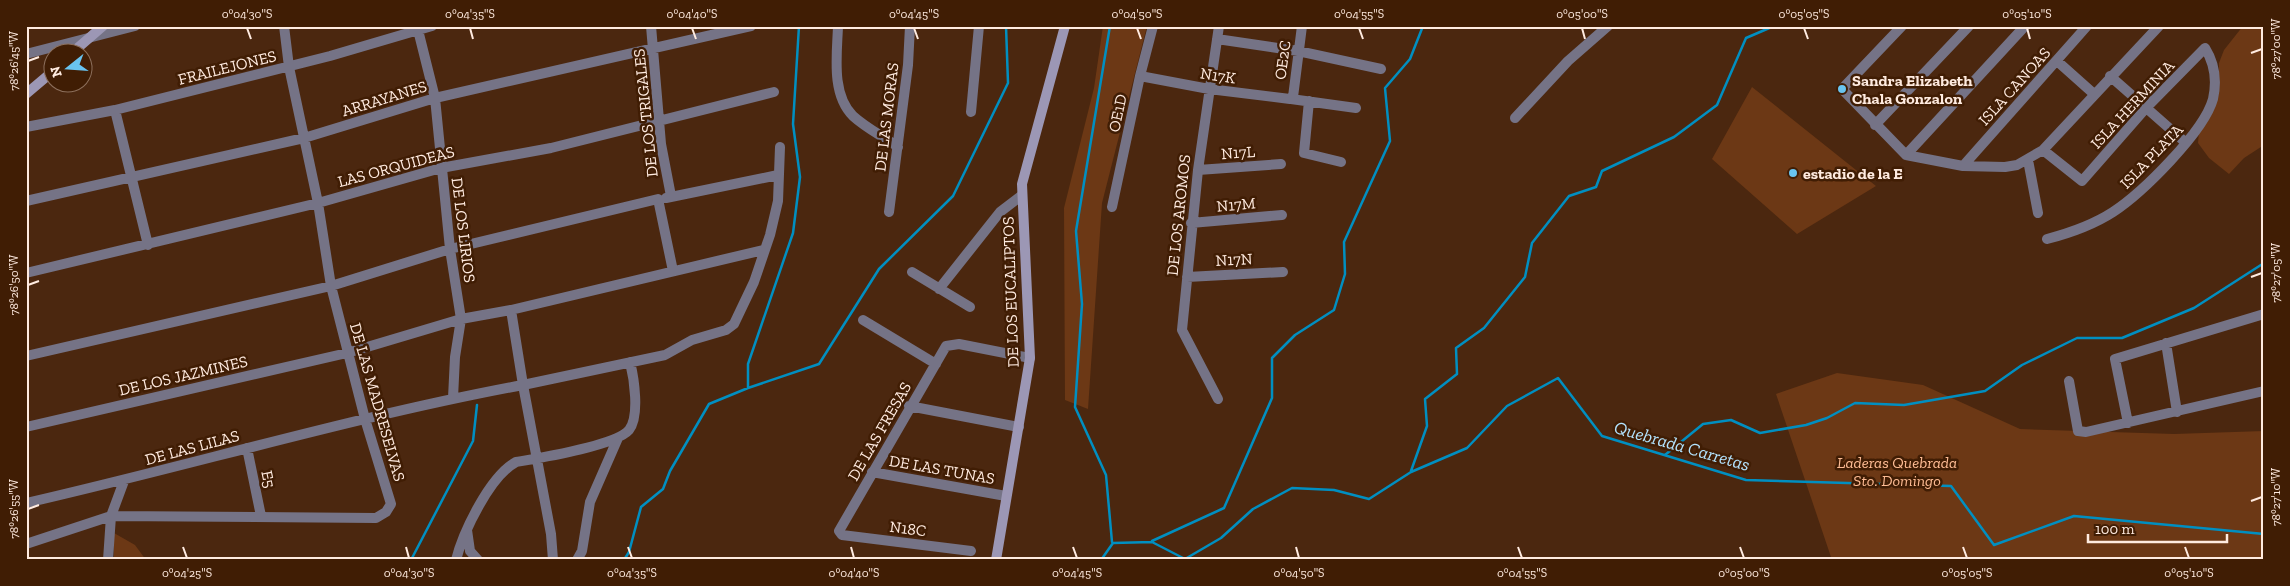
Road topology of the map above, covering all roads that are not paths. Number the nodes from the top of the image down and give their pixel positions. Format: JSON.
{"nodes":[{"id":1,"x":102,"y":26,"type":"edge"},
{"id":2,"x":135,"y":26,"type":"edge"},
{"id":3,"x":284,"y":26,"type":"edge"},
{"id":4,"x":432,"y":26,"type":"edge"},
{"id":5,"x":651,"y":26,"type":"edge"},
{"id":6,"x":751,"y":26,"type":"edge"},
{"id":7,"x":838,"y":26,"type":"edge"},
{"id":8,"x":910,"y":26,"type":"edge"},
{"id":9,"x":978,"y":26,"type":"edge"},
{"id":10,"x":1065,"y":26,"type":"edge"},
{"id":11,"x":1153,"y":26,"type":"edge"},
{"id":12,"x":1219,"y":26,"type":"edge"},
{"id":13,"x":1302,"y":26,"type":"edge"},
{"id":14,"x":1608,"y":26,"type":"edge"},
{"id":15,"x":1902,"y":26,"type":"edge"},
{"id":16,"x":1969,"y":26,"type":"edge"},
{"id":17,"x":2025,"y":26,"type":"edge"},
{"id":18,"x":2087,"y":26,"type":"edge"},
{"id":19,"x":2159,"y":26,"type":"edge"},
{"id":20,"x":418,"y":28,"type":"edge"},
{"id":21,"x":90,"y":36,"type":"junction"},
{"id":22,"x":1216,"y":39,"type":"junction"},
{"id":23,"x":84,"y":42,"type":"edge"},
{"id":24,"x":2206,"y":48,"type":"joint"},
{"id":25,"x":652,"y":50,"type":"junction"},
{"id":26,"x":1298,"y":51,"type":"junction"},
{"id":27,"x":26,"y":54,"type":"edge"},
{"id":28,"x":2057,"y":61,"type":"junction"},
{"id":29,"x":289,"y":67,"type":"junction"},
{"id":30,"x":1380,"y":69,"type":"dead end"},
{"id":31,"x":1140,"y":76,"type":"junction"},
{"id":32,"x":2110,"y":76,"type":"junction"},
{"id":33,"x":42,"y":80,"type":"edge"},
{"id":34,"x":1209,"y":90,"type":"junction"},
{"id":35,"x":774,"y":92,"type":"dead end"},
{"id":36,"x":26,"y":94,"type":"edge"},
{"id":37,"x":2094,"y":94,"type":"junction"},
{"id":38,"x":435,"y":98,"type":"junction"},
{"id":39,"x":1292,"y":98,"type":"junction"},
{"id":40,"x":1310,"y":101,"type":"junction"},
{"id":41,"x":1356,"y":108,"type":"dead end"},
{"id":42,"x":2146,"y":108,"type":"junction"},
{"id":43,"x":115,"y":110,"type":"junction"},
{"id":44,"x":971,"y":112,"type":"dead end"},
{"id":45,"x":1515,"y":118,"type":"dead end"},
{"id":46,"x":660,"y":120,"type":"junction"},
{"id":47,"x":1875,"y":124,"type":"junction"},
{"id":48,"x":26,"y":127,"type":"edge"},
{"id":49,"x":304,"y":138,"type":"junction"},
{"id":50,"x":2185,"y":142,"type":"junction"},
{"id":51,"x":780,"y":147,"type":"dead end"},
{"id":52,"x":898,"y":147,"type":"junction"},
{"id":53,"x":2043,"y":150,"type":"junction"},
{"id":54,"x":1906,"y":155,"type":"junction"},
{"id":55,"x":2028,"y":160,"type":"junction"},
{"id":56,"x":1341,"y":162,"type":"dead end"},
{"id":57,"x":1281,"y":164,"type":"dead end"},
{"id":58,"x":1963,"y":166,"type":"junction"},
{"id":59,"x":441,"y":168,"type":"junction"},
{"id":60,"x":1198,"y":170,"type":"junction"},
{"id":61,"x":778,"y":175,"type":"junction"},
{"id":62,"x":131,"y":178,"type":"junction"},
{"id":63,"x":671,"y":196,"type":"junction"},
{"id":64,"x":1021,"y":196,"type":"junction"},
{"id":65,"x":658,"y":199,"type":"junction"},
{"id":66,"x":26,"y":201,"type":"edge"},
{"id":67,"x":318,"y":203,"type":"junction"},
{"id":68,"x":1112,"y":208,"type":"dead end"},
{"id":69,"x":889,"y":212,"type":"dead end"},
{"id":70,"x":2038,"y":213,"type":"dead end"},
{"id":71,"x":1282,"y":215,"type":"dead end"},
{"id":72,"x":1191,"y":223,"type":"junction"},
{"id":73,"x":2046,"y":239,"type":"dead end"},
{"id":74,"x":148,"y":245,"type":"junction"},
{"id":75,"x":450,"y":249,"type":"junction"},
{"id":76,"x":763,"y":250,"type":"junction"},
{"id":77,"x":673,"y":272,"type":"junction"},
{"id":78,"x":912,"y":272,"type":"dead end"},
{"id":79,"x":1283,"y":272,"type":"dead end"},
{"id":80,"x":26,"y":273,"type":"edge"},
{"id":81,"x":1187,"y":277,"type":"junction"},
{"id":82,"x":331,"y":286,"type":"junction"},
{"id":83,"x":940,"y":289,"type":"junction"},
{"id":84,"x":970,"y":307,"type":"dead end"},
{"id":85,"x":511,"y":310,"type":"junction"},
{"id":86,"x":2264,"y":314,"type":"edge"},
{"id":87,"x":461,"y":319,"type":"junction"},
{"id":88,"x":863,"y":320,"type":"dead end"},
{"id":89,"x":2166,"y":343,"type":"junction"},
{"id":90,"x":347,"y":353,"type":"junction"},
{"id":91,"x":26,"y":356,"type":"edge"},
{"id":92,"x":1030,"y":358,"type":"junction"},
{"id":93,"x":630,"y":362,"type":"junction"},
{"id":94,"x":936,"y":364,"type":"junction"},
{"id":95,"x":2069,"y":381,"type":"dead end"},
{"id":96,"x":524,"y":385,"type":"junction"},
{"id":97,"x":2264,"y":391,"type":"edge"},
{"id":98,"x":453,"y":398,"type":"junction"},
{"id":99,"x":1218,"y":399,"type":"dead end"},
{"id":100,"x":909,"y":406,"type":"junction"},
{"id":101,"x":2177,"y":412,"type":"junction"},
{"id":102,"x":365,"y":419,"type":"junction"},
{"id":103,"x":2128,"y":423,"type":"junction"},
{"id":104,"x":1019,"y":426,"type":"junction"},
{"id":105,"x":26,"y":427,"type":"edge"},
{"id":106,"x":618,"y":438,"type":"junction"},
{"id":107,"x":247,"y":448,"type":"junction"},
{"id":108,"x":537,"y":458,"type":"junction"},
{"id":109,"x":872,"y":472,"type":"junction"},
{"id":110,"x":124,"y":481,"type":"junction"},
{"id":111,"x":1006,"y":496,"type":"junction"},
{"id":112,"x":26,"y":503,"type":"edge"},
{"id":113,"x":110,"y":516,"type":"junction"},
{"id":114,"x":261,"y":516,"type":"junction"},
{"id":115,"x":467,"y":530,"type":"junction"},
{"id":116,"x":842,"y":535,"type":"joint"},
{"id":117,"x":26,"y":544,"type":"edge"},
{"id":118,"x":971,"y":551,"type":"dead end"},
{"id":119,"x":108,"y":560,"type":"edge"},
{"id":120,"x":456,"y":560,"type":"edge"},
{"id":121,"x":478,"y":560,"type":"edge"},
{"id":122,"x":553,"y":560,"type":"edge"},
{"id":123,"x":576,"y":560,"type":"edge"},
{"id":124,"x":996,"y":560,"type":"edge"}],
"edges":[{"from":1,"to":21,"type":"street"},
{"from":2,"to":21,"type":"street"},
{"from":3,"to":29,"type":"street","name":"DE LAS MADRESELVAS"},
{"from":4,"to":20,"type":"street","name":"FRAILEJONES"},
{"from":5,"to":25,"type":"street","name":"DE LOS TRIGALES"},
{"from":6,"to":25,"type":"street","name":"ARRAYANES"},
{"from":7,"to":52,"type":"street"},
{"from":8,"to":52,"type":"street","name":"DE LAS MORAS"},
{"from":9,"to":44,"type":"street"},
{"from":10,"to":64,"type":"street","name":"DE LOS EUCALIPTOS"},
{"from":11,"to":31,"type":"street","name":"OE1D"},
{"from":12,"to":22,"type":"street","name":"DE LOS AROMOS"},
{"from":13,"to":26,"type":"street","name":"OE2C"},
{"from":14,"to":45,"type":"street"},
{"from":15,"to":47,"type":"street"},
{"from":16,"to":47,"type":"street"},
{"from":17,"to":54,"type":"street"},
{"from":18,"to":28,"type":"street","name":"ISLA CANOAS"},
{"from":19,"to":32,"type":"street"},
{"from":20,"to":29,"type":"street","name":"FRAILEJONES"},
{"from":20,"to":38,"type":"street","name":"DE LOS LIRIOS"},
{"from":21,"to":23,"type":"street"},
{"from":21,"to":27,"type":"street"},
{"from":22,"to":26,"type":"street"},
{"from":22,"to":34,"type":"street","name":"DE LOS AROMOS"},
{"from":24,"to":42,"type":"street","name":"ISLA HERMINIA"},
{"from":24,"to":50,"type":"street","name":"ISLA PLATA"},
{"from":25,"to":38,"type":"street","name":"ARRAYANES"},
{"from":25,"to":46,"type":"street","name":"DE LOS TRIGALES"},
{"from":26,"to":30,"type":"street"},
{"from":26,"to":39,"type":"street","name":"OE2C"},
{"from":28,"to":37,"type":"street"},
{"from":28,"to":58,"type":"street","name":"ISLA CANOAS"},
{"from":29,"to":43,"type":"street","name":"FRAILEJONES"},
{"from":29,"to":49,"type":"street","name":"DE LAS MADRESELVAS"},
{"from":31,"to":34,"type":"street","name":"N17K"},
{"from":31,"to":68,"type":"street","name":"OE1D"},
{"from":32,"to":37,"type":"street"},
{"from":32,"to":42,"type":"street"},
{"from":33,"to":36,"type":"street"},
{"from":34,"to":39,"type":"street","name":"N17K"},
{"from":34,"to":60,"type":"street","name":"DE LOS AROMOS"},
{"from":35,"to":46,"type":"street","name":"LAS ORQUIDEAS"},
{"from":37,"to":53,"type":"street"},
{"from":38,"to":49,"type":"street","name":"ARRAYANES"},
{"from":38,"to":59,"type":"street","name":"DE LOS LIRIOS"},
{"from":39,"to":40,"type":"street","name":"N17K"},
{"from":40,"to":41,"type":"street","name":"N17K"},
{"from":40,"to":56,"type":"street"},
{"from":42,"to":50,"type":"street"},
{"from":42,"to":53,"type":"street","name":"ISLA HERMINIA"},
{"from":43,"to":48,"type":"street","name":"FRAILEJONES"},
{"from":43,"to":62,"type":"street"},
{"from":46,"to":59,"type":"street","name":"LAS ORQUIDEAS"},
{"from":46,"to":63,"type":"street","name":"DE LOS TRIGALES"},
{"from":47,"to":54,"type":"street"},
{"from":49,"to":62,"type":"street","name":"ARRAYANES"},
{"from":49,"to":67,"type":"street","name":"DE LAS MADRESELVAS"},
{"from":50,"to":73,"type":"street","name":"ISLA PLATA"},
{"from":51,"to":61,"type":"street"},
{"from":52,"to":69,"type":"street","name":"DE LAS MORAS"},
{"from":53,"to":55,"type":"street"},
{"from":54,"to":58,"type":"street"},
{"from":55,"to":58,"type":"street"},
{"from":55,"to":70,"type":"street"},
{"from":57,"to":60,"type":"street","name":"N17L"},
{"from":59,"to":67,"type":"street","name":"LAS ORQUIDEAS"},
{"from":59,"to":75,"type":"street","name":"DE LOS LIRIOS"},
{"from":60,"to":72,"type":"street","name":"DE LOS AROMOS"},
{"from":61,"to":63,"type":"street"},
{"from":61,"to":76,"type":"street"},
{"from":62,"to":66,"type":"street","name":"ARRAYANES"},
{"from":62,"to":74,"type":"street"},
{"from":63,"to":65,"type":"street"},
{"from":64,"to":83,"type":"street"},
{"from":64,"to":92,"type":"street","name":"DE LOS EUCALIPTOS"},
{"from":65,"to":75,"type":"street"},
{"from":65,"to":77,"type":"street"},
{"from":67,"to":74,"type":"street","name":"LAS ORQUIDEAS"},
{"from":67,"to":82,"type":"street","name":"DE LAS MADRESELVAS"},
{"from":71,"to":72,"type":"street","name":"N17M"},
{"from":72,"to":81,"type":"street","name":"DE LOS AROMOS"},
{"from":74,"to":80,"type":"street","name":"LAS ORQUIDEAS"},
{"from":75,"to":82,"type":"street"},
{"from":75,"to":87,"type":"street","name":"DE LOS LIRIOS"},
{"from":76,"to":77,"type":"street","name":"DE LOS JAZMINES"},
{"from":76,"to":93,"type":"street"},
{"from":77,"to":85,"type":"street","name":"DE LOS JAZMINES"},
{"from":78,"to":83,"type":"street"},
{"from":79,"to":81,"type":"street","name":"N17N"},
{"from":81,"to":99,"type":"street","name":"DE LOS AROMOS"},
{"from":82,"to":90,"type":"street","name":"DE LAS MADRESELVAS"},
{"from":82,"to":91,"type":"street"},
{"from":83,"to":84,"type":"street"},
{"from":85,"to":87,"type":"street","name":"DE LOS JAZMINES"},
{"from":85,"to":96,"type":"street"},
{"from":86,"to":89,"type":"street"},
{"from":87,"to":90,"type":"street","name":"DE LOS JAZMINES"},
{"from":87,"to":98,"type":"street","name":"DE LOS LIRIOS"},
{"from":88,"to":94,"type":"street"},
{"from":89,"to":101,"type":"street"},
{"from":89,"to":103,"type":"street"},
{"from":90,"to":102,"type":"street","name":"DE LAS MADRESELVAS"},
{"from":90,"to":105,"type":"street","name":"DE LOS JAZMINES"},
{"from":92,"to":94,"type":"street","name":"DE LAS FRESAS"},
{"from":92,"to":104,"type":"street","name":"DE LOS EUCALIPTOS"},
{"from":93,"to":96,"type":"street"},
{"from":93,"to":106,"type":"street"},
{"from":94,"to":100,"type":"street","name":"DE LAS FRESAS"},
{"from":95,"to":103,"type":"street"},
{"from":96,"to":98,"type":"street"},
{"from":96,"to":108,"type":"street"},
{"from":97,"to":101,"type":"street"},
{"from":98,"to":102,"type":"street"},
{"from":100,"to":104,"type":"street"},
{"from":100,"to":109,"type":"street","name":"DE LAS FRESAS"},
{"from":101,"to":103,"type":"street"},
{"from":102,"to":107,"type":"street","name":"DE LAS LILAS"},
{"from":102,"to":114,"type":"street","name":"DE LAS MADRESELVAS"},
{"from":104,"to":111,"type":"street","name":"DE LOS EUCALIPTOS"},
{"from":106,"to":108,"type":"street"},
{"from":106,"to":123,"type":"street"},
{"from":107,"to":110,"type":"street","name":"DE LAS LILAS"},
{"from":107,"to":114,"type":"street","name":"E5"},
{"from":108,"to":115,"type":"street"},
{"from":108,"to":122,"type":"street"},
{"from":109,"to":111,"type":"street","name":"DE LAS TUNAS"},
{"from":109,"to":116,"type":"street","name":"DE LAS FRESAS"},
{"from":110,"to":112,"type":"street","name":"DE LAS LILAS"},
{"from":110,"to":113,"type":"street"},
{"from":111,"to":124,"type":"street","name":"DE LOS EUCALIPTOS"},
{"from":113,"to":114,"type":"street","name":"DE LAS MADRESELVAS"},
{"from":113,"to":117,"type":"street","name":"DE LAS MADRESELVAS"},
{"from":113,"to":119,"type":"street"},
{"from":115,"to":120,"type":"street"},
{"from":115,"to":121,"type":"street"},
{"from":116,"to":118,"type":"street","name":"N18C"}]}
